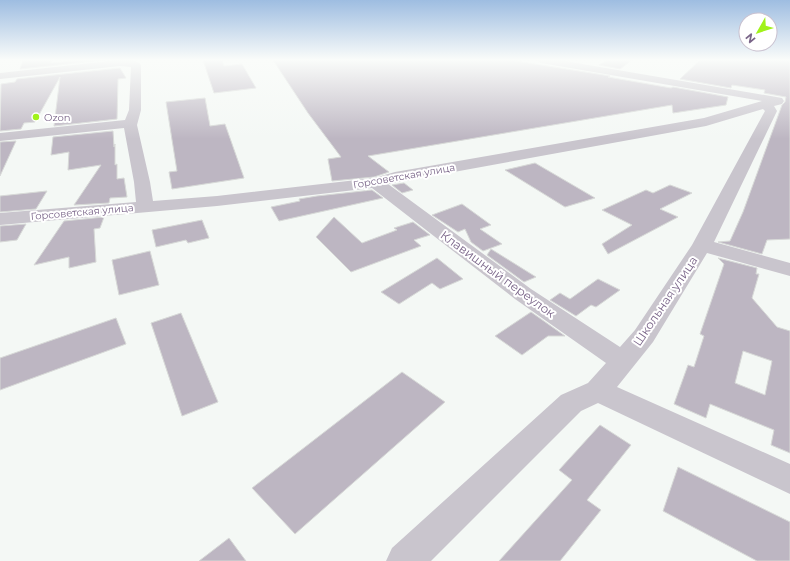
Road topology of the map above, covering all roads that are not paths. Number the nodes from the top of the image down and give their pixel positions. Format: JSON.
{"nodes":[{"id":1,"x":135,"y":86,"type":"edge"},
{"id":2,"x":685,"y":86,"type":"edge"},
{"id":3,"x":778,"y":103,"type":"edge"},
{"id":4,"x":131,"y":123,"type":"junction"},
{"id":5,"x":0,"y":137,"type":"edge"},
{"id":6,"x":375,"y":183,"type":"junction"},
{"id":7,"x":145,"y":207,"type":"junction"},
{"id":8,"x":0,"y":219,"type":"edge"},
{"id":9,"x":702,"y":245,"type":"junction"},
{"id":10,"x":790,"y":270,"type":"edge"},
{"id":11,"x":622,"y":361,"type":"junction"},
{"id":12,"x":598,"y":391,"type":"junction"},
{"id":13,"x":790,"y":479,"type":"edge"},
{"id":14,"x":405,"y":561,"type":"edge"}],
"edges":[{"from":1,"to":4,"type":"street"},
{"from":2,"to":3,"type":"street"},
{"from":3,"to":6,"type":"street","name":"Горсоветская улица"},
{"from":3,"to":9,"type":"street","name":"Школьная улица"},
{"from":4,"to":5,"type":"street"},
{"from":4,"to":7,"type":"street"},
{"from":6,"to":7,"type":"street","name":"Горсоветская улица"},
{"from":6,"to":11,"type":"street","name":"Клавишный переулок"},
{"from":7,"to":8,"type":"street","name":"Горсоветская улица"},
{"from":9,"to":10,"type":"street"},
{"from":9,"to":11,"type":"street","name":"Школьная улица"},
{"from":11,"to":12,"type":"street","name":"Школьная улица"},
{"from":12,"to":13,"type":"street"},
{"from":12,"to":14,"type":"street","name":"Школьная улица"}]}
